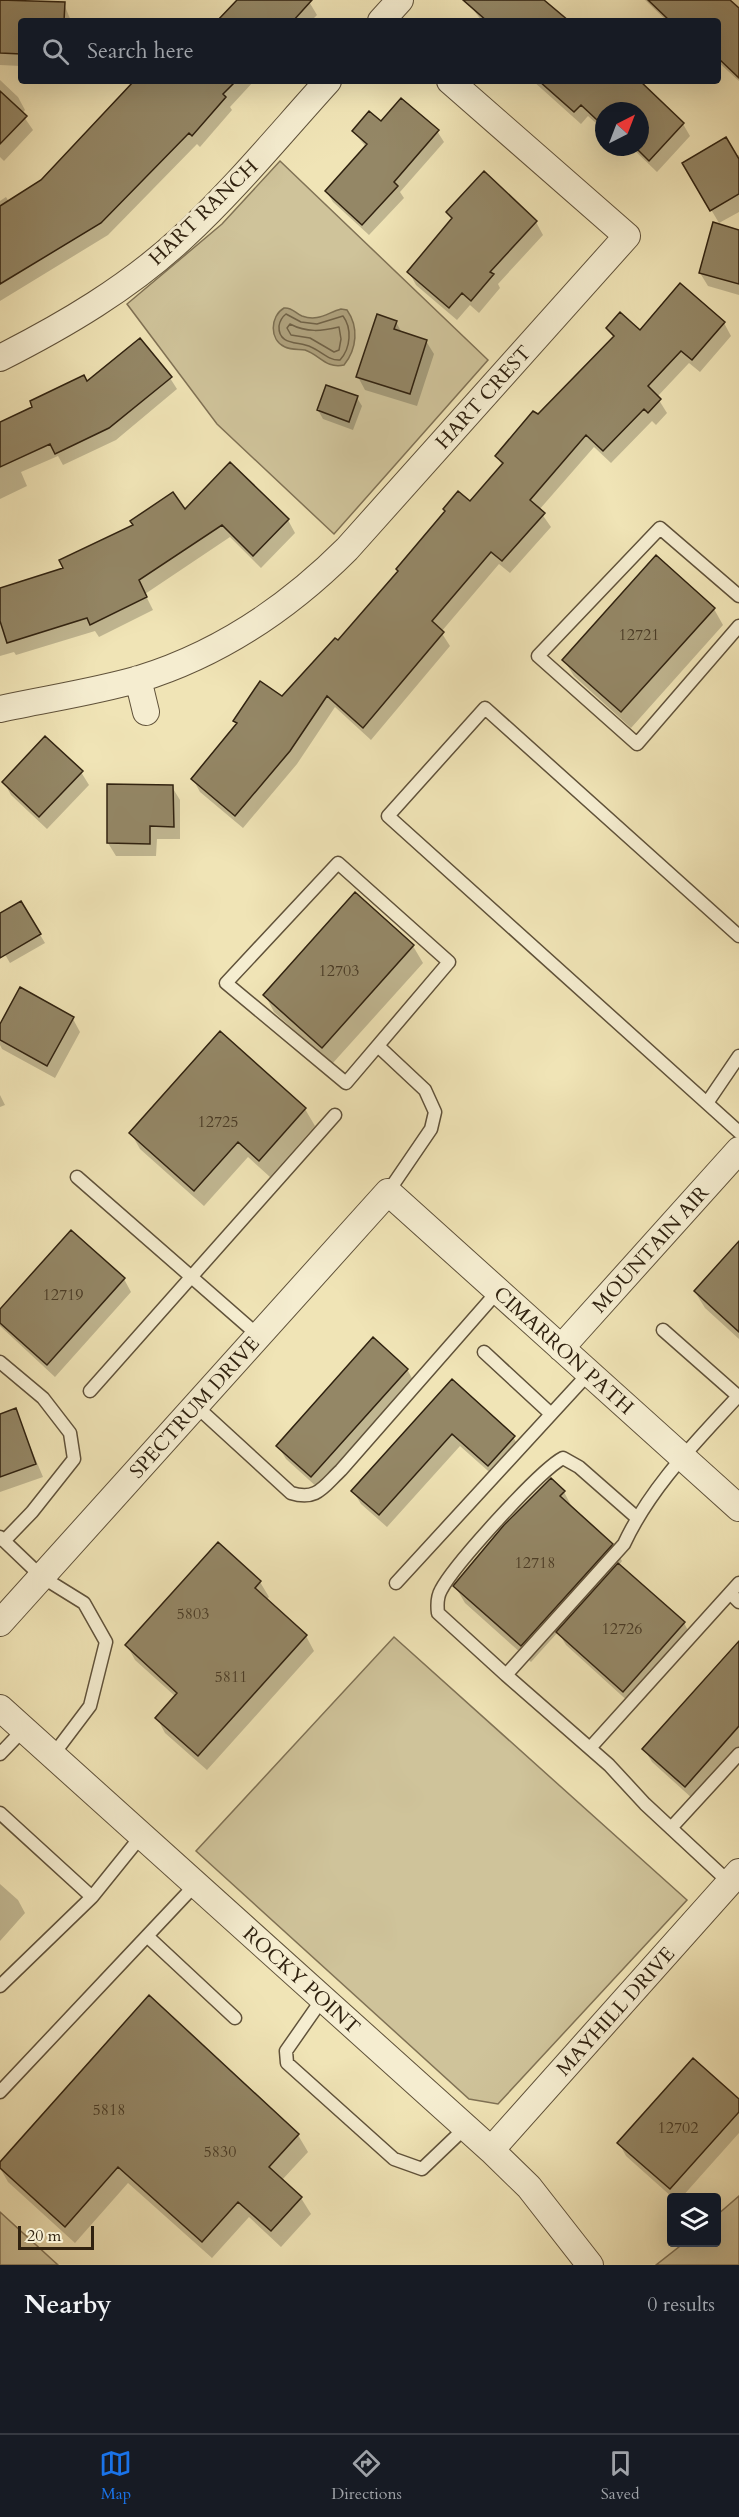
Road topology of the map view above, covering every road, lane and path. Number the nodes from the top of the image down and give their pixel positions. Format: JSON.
{"nodes":[{"id":1,"x":400,"y":0,"type":"edge"},
{"id":2,"x":384,"y":18,"type":"edge"},
{"id":3,"x":325,"y":84,"type":"edge"},
{"id":4,"x":453,"y":84,"type":"edge"},
{"id":5,"x":0,"y":358,"type":"edge"},
{"id":6,"x":739,"y":596,"type":"edge"},
{"id":7,"x":739,"y":626,"type":"edge"},
{"id":8,"x":138,"y":679,"type":"junction"},
{"id":9,"x":0,"y":709,"type":"edge"},
{"id":10,"x":146,"y":712,"type":"dead end"},
{"id":11,"x":739,"y":936,"type":"edge"},
{"id":12,"x":378,"y":1046,"type":"junction"},
{"id":13,"x":739,"y":1056,"type":"edge"},
{"id":14,"x":706,"y":1103,"type":"junction"},
{"id":15,"x":335,"y":1114,"type":"dead end"},
{"id":16,"x":739,"y":1132,"type":"edge"},
{"id":17,"x":739,"y":1150,"type":"edge"},
{"id":18,"x":77,"y":1177,"type":"dead end"},
{"id":19,"x":388,"y":1192,"type":"junction"},
{"id":20,"x":193,"y":1278,"type":"junction"},
{"id":21,"x":498,"y":1291,"type":"junction"},
{"id":22,"x":663,"y":1330,"type":"dead end"},
{"id":23,"x":258,"y":1336,"type":"junction"},
{"id":24,"x":561,"y":1348,"type":"junction"},
{"id":25,"x":484,"y":1352,"type":"dead end"},
{"id":26,"x":0,"y":1362,"type":"edge"},
{"id":27,"x":589,"y":1373,"type":"junction"},
{"id":28,"x":90,"y":1391,"type":"dead end"},
{"id":29,"x":738,"y":1396,"type":"edge"},
{"id":30,"x":196,"y":1406,"type":"junction"},
{"id":31,"x":551,"y":1414,"type":"junction"},
{"id":32,"x":682,"y":1456,"type":"junction"},
{"id":33,"x":739,"y":1508,"type":"edge"},
{"id":34,"x":636,"y":1517,"type":"junction"},
{"id":35,"x":2,"y":1539,"type":"edge"},
{"id":36,"x":42,"y":1576,"type":"junction"},
{"id":37,"x":396,"y":1583,"type":"dead end"},
{"id":38,"x":739,"y":1583,"type":"edge"},
{"id":39,"x":734,"y":1597,"type":"edge"},
{"id":40,"x":0,"y":1623,"type":"edge"},
{"id":41,"x":506,"y":1675,"type":"junction"},
{"id":42,"x":0,"y":1708,"type":"edge"},
{"id":43,"x":24,"y":1729,"type":"junction"},
{"id":44,"x":590,"y":1748,"type":"junction"},
{"id":45,"x":0,"y":1754,"type":"edge"},
{"id":46,"x":739,"y":1754,"type":"edge"},
{"id":47,"x":53,"y":1755,"type":"junction"},
{"id":48,"x":0,"y":1813,"type":"edge"},
{"id":49,"x":671,"y":1828,"type":"junction"},
{"id":50,"x":142,"y":1835,"type":"junction"},
{"id":51,"x":734,"y":1877,"type":"edge"},
{"id":52,"x":196,"y":1884,"type":"junction"},
{"id":53,"x":92,"y":1897,"type":"junction"},
{"id":54,"x":147,"y":1936,"type":"junction"},
{"id":55,"x":0,"y":1986,"type":"edge"},
{"id":56,"x":323,"y":1998,"type":"junction"},
{"id":57,"x":235,"y":2018,"type":"dead end"},
{"id":58,"x":0,"y":2092,"type":"edge"},
{"id":59,"x":465,"y":2127,"type":"junction"},
{"id":60,"x":491,"y":2150,"type":"junction"},
{"id":61,"x":590,"y":2265,"type":"edge"}],
"edges":[{"from":1,"to":2,"type":"street"},
{"from":3,"to":5,"type":"street","name":"HART RANCH"},
{"from":4,"to":8,"type":"street","name":"HART CREST"},
{"from":6,"to":7,"type":"lane"},
{"from":8,"to":9,"type":"street","name":"HART CREST"},
{"from":8,"to":10,"type":"street"},
{"from":11,"to":14,"type":"lane"},
{"from":12,"to":12,"type":"lane"},
{"from":12,"to":19,"type":"lane"},
{"from":13,"to":14,"type":"lane"},
{"from":14,"to":16,"type":"lane"},
{"from":15,"to":20,"type":"lane"},
{"from":17,"to":24,"type":"street","name":"MOUNTAIN AIR"},
{"from":18,"to":20,"type":"lane"},
{"from":19,"to":21,"type":"street","name":"CIMARRON PATH"},
{"from":19,"to":23,"type":"street","name":"SPECTRUM DRIVE"},
{"from":20,"to":23,"type":"lane"},
{"from":20,"to":28,"type":"lane"},
{"from":21,"to":24,"type":"street","name":"CIMARRON PATH"},
{"from":21,"to":30,"type":"lane"},
{"from":22,"to":29,"type":"lane"},
{"from":23,"to":30,"type":"street","name":"SPECTRUM DRIVE"},
{"from":24,"to":27,"type":"street","name":"CIMARRON PATH"},
{"from":25,"to":31,"type":"lane"},
{"from":26,"to":35,"type":"lane"},
{"from":27,"to":31,"type":"lane"},
{"from":27,"to":32,"type":"street","name":"CIMARRON PATH"},
{"from":29,"to":32,"type":"lane"},
{"from":30,"to":36,"type":"street","name":"SPECTRUM DRIVE"},
{"from":31,"to":37,"type":"lane"},
{"from":32,"to":33,"type":"street","name":"CIMARRON PATH"},
{"from":32,"to":34,"type":"lane"},
{"from":34,"to":41,"type":"lane"},
{"from":34,"to":41,"type":"lane"},
{"from":35,"to":36,"type":"lane"},
{"from":36,"to":40,"type":"street","name":"SPECTRUM DRIVE"},
{"from":36,"to":47,"type":"lane"},
{"from":38,"to":39,"type":"lane"},
{"from":39,"to":44,"type":"lane"},
{"from":41,"to":44,"type":"lane"},
{"from":42,"to":43,"type":"street","name":"ROCKY POINT"},
{"from":43,"to":45,"type":"lane"},
{"from":43,"to":47,"type":"street","name":"ROCKY POINT"},
{"from":44,"to":49,"type":"lane"},
{"from":46,"to":49,"type":"lane"},
{"from":47,"to":50,"type":"street","name":"ROCKY POINT"},
{"from":48,"to":53,"type":"lane"},
{"from":49,"to":51,"type":"lane"},
{"from":50,"to":52,"type":"street","name":"ROCKY POINT"},
{"from":50,"to":53,"type":"lane"},
{"from":51,"to":60,"type":"street","name":"MAYHILL DRIVE"},
{"from":52,"to":54,"type":"lane"},
{"from":52,"to":56,"type":"street","name":"ROCKY POINT"},
{"from":53,"to":55,"type":"lane"},
{"from":54,"to":57,"type":"lane"},
{"from":54,"to":58,"type":"lane"},
{"from":56,"to":59,"type":"street","name":"ROCKY POINT"},
{"from":56,"to":59,"type":"lane"},
{"from":59,"to":60,"type":"street","name":"ROCKY POINT"},
{"from":60,"to":61,"type":"street","name":"ROCKY POINT"}]}
